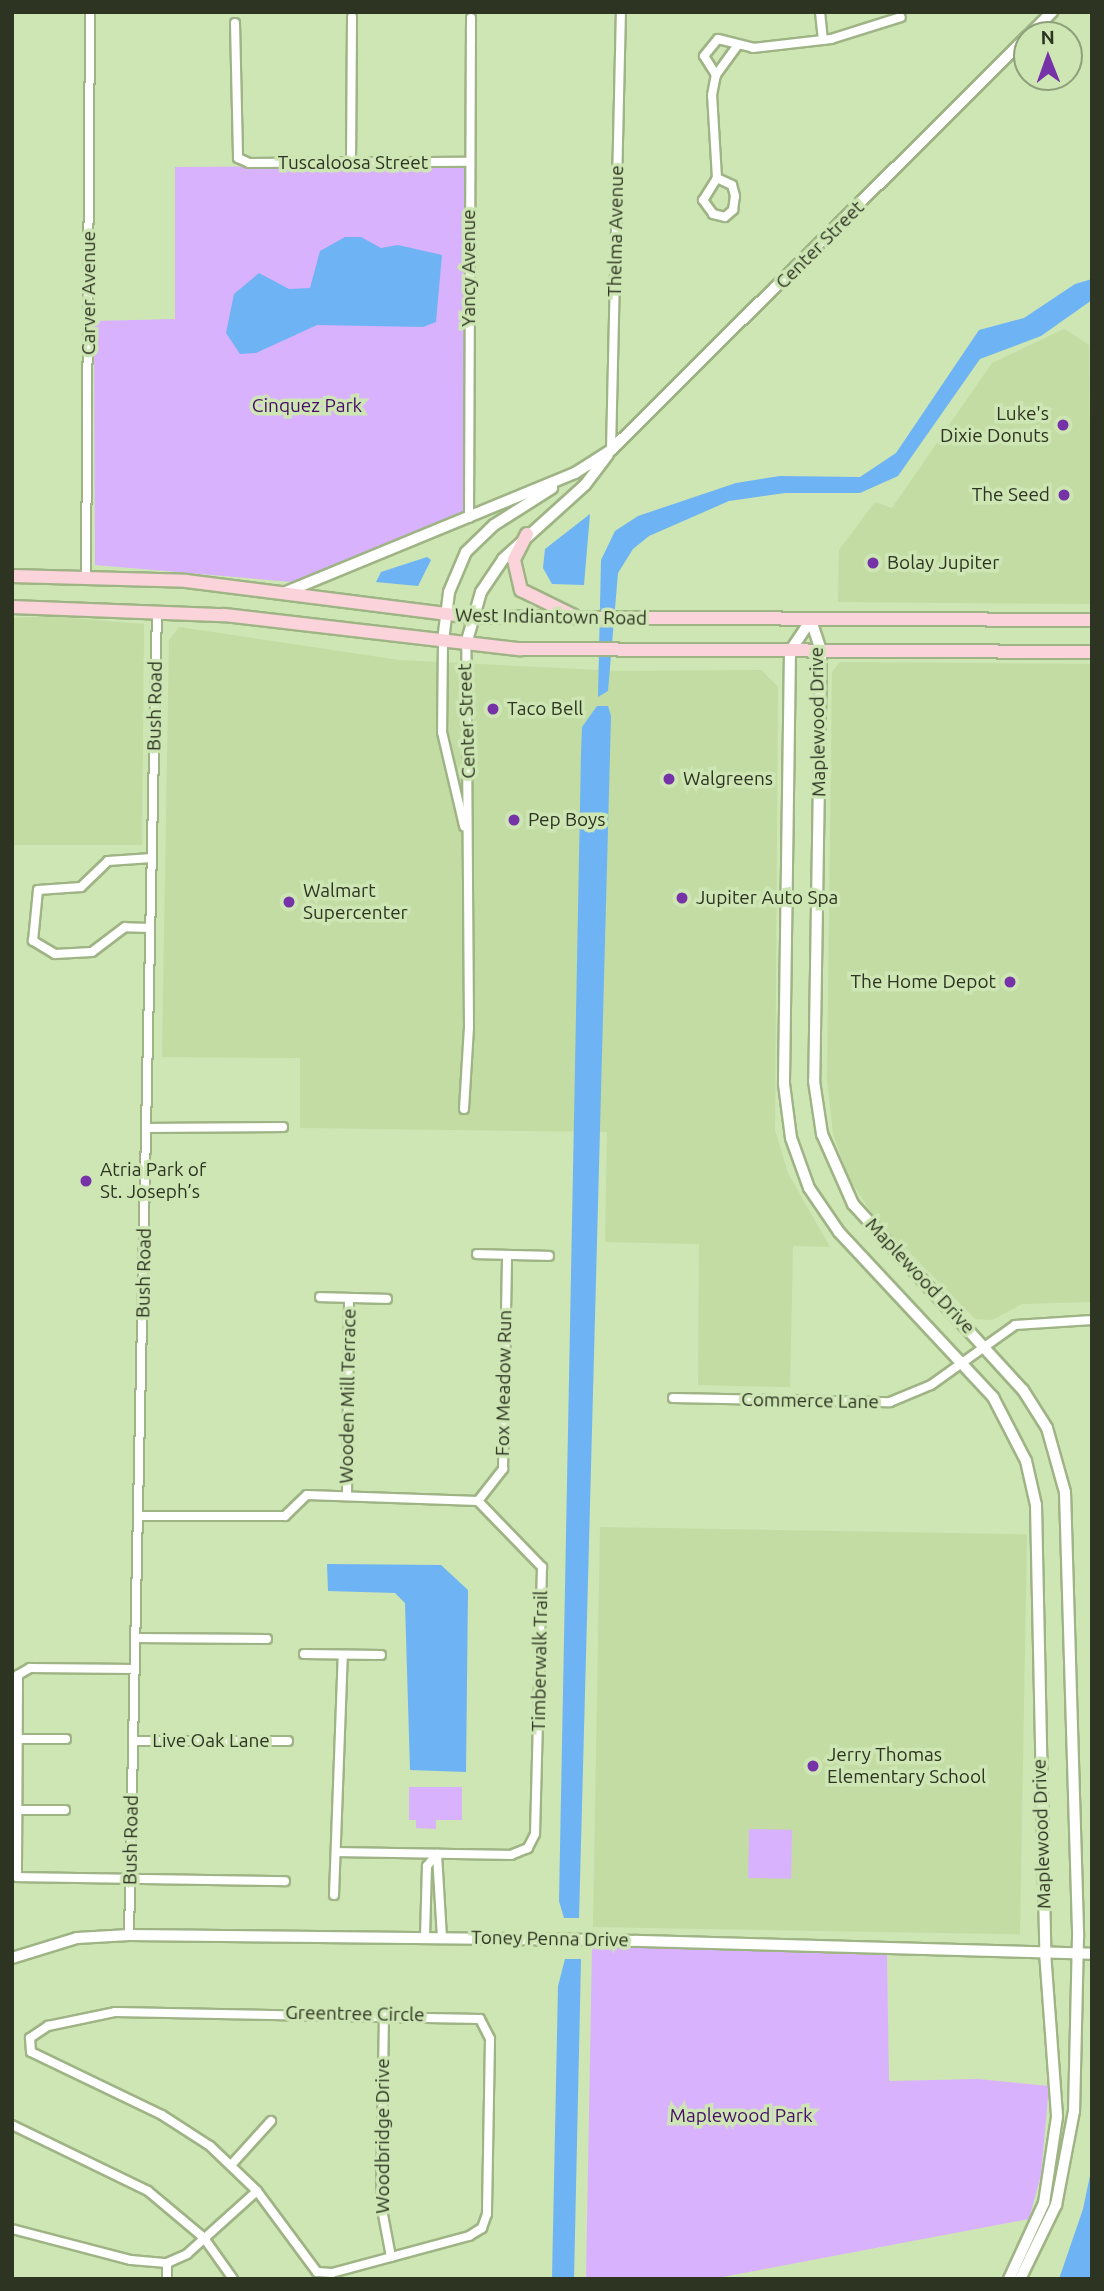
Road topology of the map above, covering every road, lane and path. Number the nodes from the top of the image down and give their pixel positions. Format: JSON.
{"nodes":[{"id":1,"x":90,"y":12,"type":"edge"},
{"id":2,"x":621,"y":12,"type":"edge"},
{"id":3,"x":820,"y":12,"type":"edge"},
{"id":4,"x":901,"y":17,"type":"dead end"},
{"id":5,"x":352,"y":18,"type":"dead end"},
{"id":6,"x":471,"y":18,"type":"dead end"},
{"id":7,"x":234,"y":23,"type":"dead end"},
{"id":8,"x":823,"y":40,"type":"junction"},
{"id":9,"x":738,"y":45,"type":"junction"},
{"id":10,"x":1013,"y":51,"type":"edge"},
{"id":11,"x":716,"y":75,"type":"junction"},
{"id":12,"x":469,"y":162,"type":"junction"},
{"id":13,"x":351,"y":163,"type":"junction"},
{"id":14,"x":717,"y":178,"type":"junction"},
{"id":15,"x":611,"y":450,"type":"junction"},
{"id":16,"x":575,"y":473,"type":"junction"},
{"id":17,"x":469,"y":518,"type":"junction"},
{"id":18,"x":527,"y":534,"type":"junction"},
{"id":19,"x":86,"y":574,"type":"junction"},
{"id":20,"x":12,"y":576,"type":"edge"},
{"id":21,"x":277,"y":594,"type":"junction"},
{"id":22,"x":12,"y":607,"type":"edge"},
{"id":23,"x":157,"y":611,"type":"junction"},
{"id":24,"x":445,"y":615,"type":"junction"},
{"id":25,"x":472,"y":617,"type":"junction"},
{"id":26,"x":587,"y":619,"type":"junction"},
{"id":27,"x":811,"y":620,"type":"junction"},
{"id":28,"x":1092,"y":620,"type":"edge"},
{"id":29,"x":443,"y":642,"type":"junction"},
{"id":30,"x":466,"y":644,"type":"junction"},
{"id":31,"x":790,"y":651,"type":"junction"},
{"id":32,"x":821,"y":651,"type":"junction"},
{"id":33,"x":1092,"y":652,"type":"edge"},
{"id":34,"x":467,"y":835,"type":"junction"},
{"id":35,"x":152,"y":858,"type":"junction"},
{"id":36,"x":150,"y":928,"type":"junction"},
{"id":37,"x":464,"y":1109,"type":"dead end"},
{"id":38,"x":283,"y":1127,"type":"dead end"},
{"id":39,"x":146,"y":1128,"type":"junction"},
{"id":40,"x":477,"y":1254,"type":"dead end"},
{"id":41,"x":506,"y":1256,"type":"junction"},
{"id":42,"x":549,"y":1256,"type":"dead end"},
{"id":43,"x":320,"y":1297,"type":"dead end"},
{"id":44,"x":349,"y":1298,"type":"junction"},
{"id":45,"x":387,"y":1299,"type":"dead end"},
{"id":46,"x":1092,"y":1320,"type":"edge"},
{"id":47,"x":984,"y":1345,"type":"junction"},
{"id":48,"x":962,"y":1361,"type":"junction"},
{"id":49,"x":673,"y":1398,"type":"dead end"},
{"id":50,"x":346,"y":1494,"type":"junction"},
{"id":51,"x":478,"y":1501,"type":"junction"},
{"id":52,"x":139,"y":1516,"type":"junction"},
{"id":53,"x":136,"y":1638,"type":"junction"},
{"id":54,"x":267,"y":1639,"type":"dead end"},
{"id":55,"x":304,"y":1654,"type":"dead end"},
{"id":56,"x":343,"y":1655,"type":"junction"},
{"id":57,"x":381,"y":1655,"type":"dead end"},
{"id":58,"x":135,"y":1668,"type":"junction"},
{"id":59,"x":15,"y":1739,"type":"junction"},
{"id":60,"x":66,"y":1739,"type":"dead end"},
{"id":61,"x":133,"y":1741,"type":"junction"},
{"id":62,"x":288,"y":1741,"type":"dead end"},
{"id":63,"x":14,"y":1810,"type":"edge"},
{"id":64,"x":65,"y":1810,"type":"dead end"},
{"id":65,"x":339,"y":1852,"type":"junction"},
{"id":66,"x":437,"y":1854,"type":"junction"},
{"id":67,"x":130,"y":1881,"type":"junction"},
{"id":68,"x":285,"y":1881,"type":"dead end"},
{"id":69,"x":334,"y":1895,"type":"dead end"},
{"id":70,"x":129,"y":1935,"type":"junction"},
{"id":71,"x":425,"y":1937,"type":"junction"},
{"id":72,"x":442,"y":1937,"type":"junction"},
{"id":73,"x":1045,"y":1952,"type":"junction"},
{"id":74,"x":1078,"y":1953,"type":"junction"},
{"id":75,"x":1092,"y":1954,"type":"edge"},
{"id":76,"x":12,"y":1958,"type":"edge"},
{"id":77,"x":384,"y":2014,"type":"junction"},
{"id":78,"x":271,"y":2121,"type":"dead end"},
{"id":79,"x":12,"y":2124,"type":"edge"},
{"id":80,"x":232,"y":2164,"type":"junction"},
{"id":81,"x":257,"y":2190,"type":"junction"},
{"id":82,"x":12,"y":2229,"type":"edge"},
{"id":83,"x":204,"y":2238,"type":"junction"},
{"id":84,"x":391,"y":2257,"type":"junction"},
{"id":85,"x":167,"y":2263,"type":"junction"},
{"id":86,"x":167,"y":2279,"type":"edge"},
{"id":87,"x":233,"y":2279,"type":"edge"},
{"id":88,"x":1009,"y":2279,"type":"edge"},
{"id":89,"x":1020,"y":2279,"type":"edge"}],
"edges":[{"from":1,"to":19,"type":"street","name":"Carver Avenue"},
{"from":2,"to":15,"type":"street","name":"Thelma Avenue"},
{"from":3,"to":8,"type":"street"},
{"from":4,"to":8,"type":"street"},
{"from":5,"to":13,"type":"street"},
{"from":6,"to":12,"type":"street","name":"Yancy Avenue"},
{"from":7,"to":13,"type":"street","name":"Tuscaloosa Street"},
{"from":8,"to":9,"type":"street"},
{"from":9,"to":11,"type":"street"},
{"from":9,"to":11,"type":"street"},
{"from":10,"to":15,"type":"street","name":"Center Street"},
{"from":11,"to":14,"type":"street"},
{"from":12,"to":13,"type":"street","name":"Tuscaloosa Street"},
{"from":12,"to":17,"type":"street","name":"Yancy Avenue"},
{"from":14,"to":14,"type":"street"},
{"from":15,"to":16,"type":"street","name":"Center Street"},
{"from":15,"to":18,"type":"street","name":"Center Street"},
{"from":16,"to":17,"type":"street","name":"Center Street"},
{"from":16,"to":24,"type":"street"},
{"from":17,"to":21,"type":"street","name":"Center Street"},
{"from":18,"to":25,"type":"street","name":"Center Street"},
{"from":18,"to":26,"type":"main road"},
{"from":19,"to":20,"type":"main road","name":"West Indiantown Road"},
{"from":19,"to":21,"type":"main road","name":"West Indiantown Road"},
{"from":21,"to":24,"type":"main road","name":"West Indiantown Road"},
{"from":22,"to":23,"type":"main road","name":"West Indiantown Road"},
{"from":23,"to":29,"type":"main road","name":"West Indiantown Road"},
{"from":23,"to":35,"type":"street","name":"Bush Road"},
{"from":24,"to":25,"type":"main road","name":"West Indiantown Road"},
{"from":24,"to":29,"type":"street"},
{"from":25,"to":26,"type":"main road","name":"West Indiantown Road"},
{"from":25,"to":30,"type":"street","name":"Center Street"},
{"from":26,"to":27,"type":"main road","name":"West Indiantown Road"},
{"from":27,"to":28,"type":"main road","name":"West Indiantown Road"},
{"from":27,"to":31,"type":"street","name":"Maplewood Drive"},
{"from":27,"to":32,"type":"street","name":"Maplewood Drive"},
{"from":29,"to":30,"type":"main road","name":"West Indiantown Road"},
{"from":29,"to":34,"type":"street","name":"Center Street"},
{"from":30,"to":31,"type":"main road","name":"West Indiantown Road"},
{"from":30,"to":34,"type":"street","name":"Center Street"},
{"from":31,"to":32,"type":"main road","name":"West Indiantown Road"},
{"from":31,"to":48,"type":"street","name":"Maplewood Drive"},
{"from":32,"to":33,"type":"main road","name":"West Indiantown Road"},
{"from":32,"to":47,"type":"street","name":"Maplewood Drive"},
{"from":34,"to":37,"type":"street","name":"Center Street"},
{"from":35,"to":36,"type":"street","name":"Bush Road"},
{"from":35,"to":36,"type":"street"},
{"from":36,"to":39,"type":"street","name":"Bush Road"},
{"from":38,"to":39,"type":"street"},
{"from":39,"to":52,"type":"street","name":"Bush Road"},
{"from":40,"to":41,"type":"street"},
{"from":41,"to":42,"type":"street"},
{"from":41,"to":51,"type":"street","name":"Fox Meadow Run"},
{"from":43,"to":44,"type":"street","name":"Wooden Mill Terrace"},
{"from":44,"to":45,"type":"street","name":"Wooden Mill Terrace"},
{"from":44,"to":50,"type":"street","name":"Wooden Mill Terrace"},
{"from":46,"to":47,"type":"street","name":"Commerce Lane"},
{"from":47,"to":48,"type":"street","name":"Commerce Lane"},
{"from":47,"to":74,"type":"street","name":"Maplewood Drive"},
{"from":48,"to":49,"type":"street","name":"Commerce Lane"},
{"from":48,"to":73,"type":"street","name":"Maplewood Drive"},
{"from":50,"to":51,"type":"street"},
{"from":50,"to":52,"type":"street"},
{"from":51,"to":66,"type":"street","name":"Timberwalk Trail"},
{"from":52,"to":53,"type":"street","name":"Bush Road"},
{"from":53,"to":54,"type":"street"},
{"from":53,"to":58,"type":"street","name":"Bush Road"},
{"from":55,"to":56,"type":"street"},
{"from":56,"to":57,"type":"street"},
{"from":56,"to":65,"type":"street"},
{"from":58,"to":59,"type":"street"},
{"from":58,"to":61,"type":"street","name":"Bush Road"},
{"from":59,"to":60,"type":"street"},
{"from":59,"to":63,"type":"street"},
{"from":61,"to":62,"type":"street","name":"Live Oak Lane"},
{"from":61,"to":67,"type":"street","name":"Bush Road"},
{"from":63,"to":64,"type":"street"},
{"from":63,"to":67,"type":"street"},
{"from":65,"to":66,"type":"street","name":"Timberwalk Trail"},
{"from":65,"to":69,"type":"street"},
{"from":66,"to":71,"type":"street"},
{"from":66,"to":72,"type":"street"},
{"from":67,"to":68,"type":"street"},
{"from":67,"to":70,"type":"street","name":"Bush Road"},
{"from":70,"to":71,"type":"street","name":"Toney Penna Drive"},
{"from":70,"to":76,"type":"street","name":"Toney Penna Drive"},
{"from":71,"to":72,"type":"street","name":"Toney Penna Drive"},
{"from":72,"to":73,"type":"street","name":"Toney Penna Drive"},
{"from":73,"to":74,"type":"street","name":"Toney Penna Drive"},
{"from":73,"to":88,"type":"street","name":"Maplewood Drive"},
{"from":74,"to":75,"type":"street","name":"Toney Penna Drive"},
{"from":74,"to":89,"type":"street","name":"Maplewood Drive"},
{"from":77,"to":80,"type":"street","name":"Greentree Circle"},
{"from":77,"to":84,"type":"street","name":"Woodbridge Drive"},
{"from":77,"to":84,"type":"street","name":"Greentree Circle"},
{"from":78,"to":80,"type":"street"},
{"from":79,"to":83,"type":"street"},
{"from":80,"to":81,"type":"street","name":"Greentree Circle"},
{"from":81,"to":83,"type":"street"},
{"from":81,"to":84,"type":"street","name":"Greentree Circle"},
{"from":82,"to":85,"type":"street"},
{"from":83,"to":85,"type":"street"},
{"from":83,"to":87,"type":"street"},
{"from":85,"to":86,"type":"street"}]}
